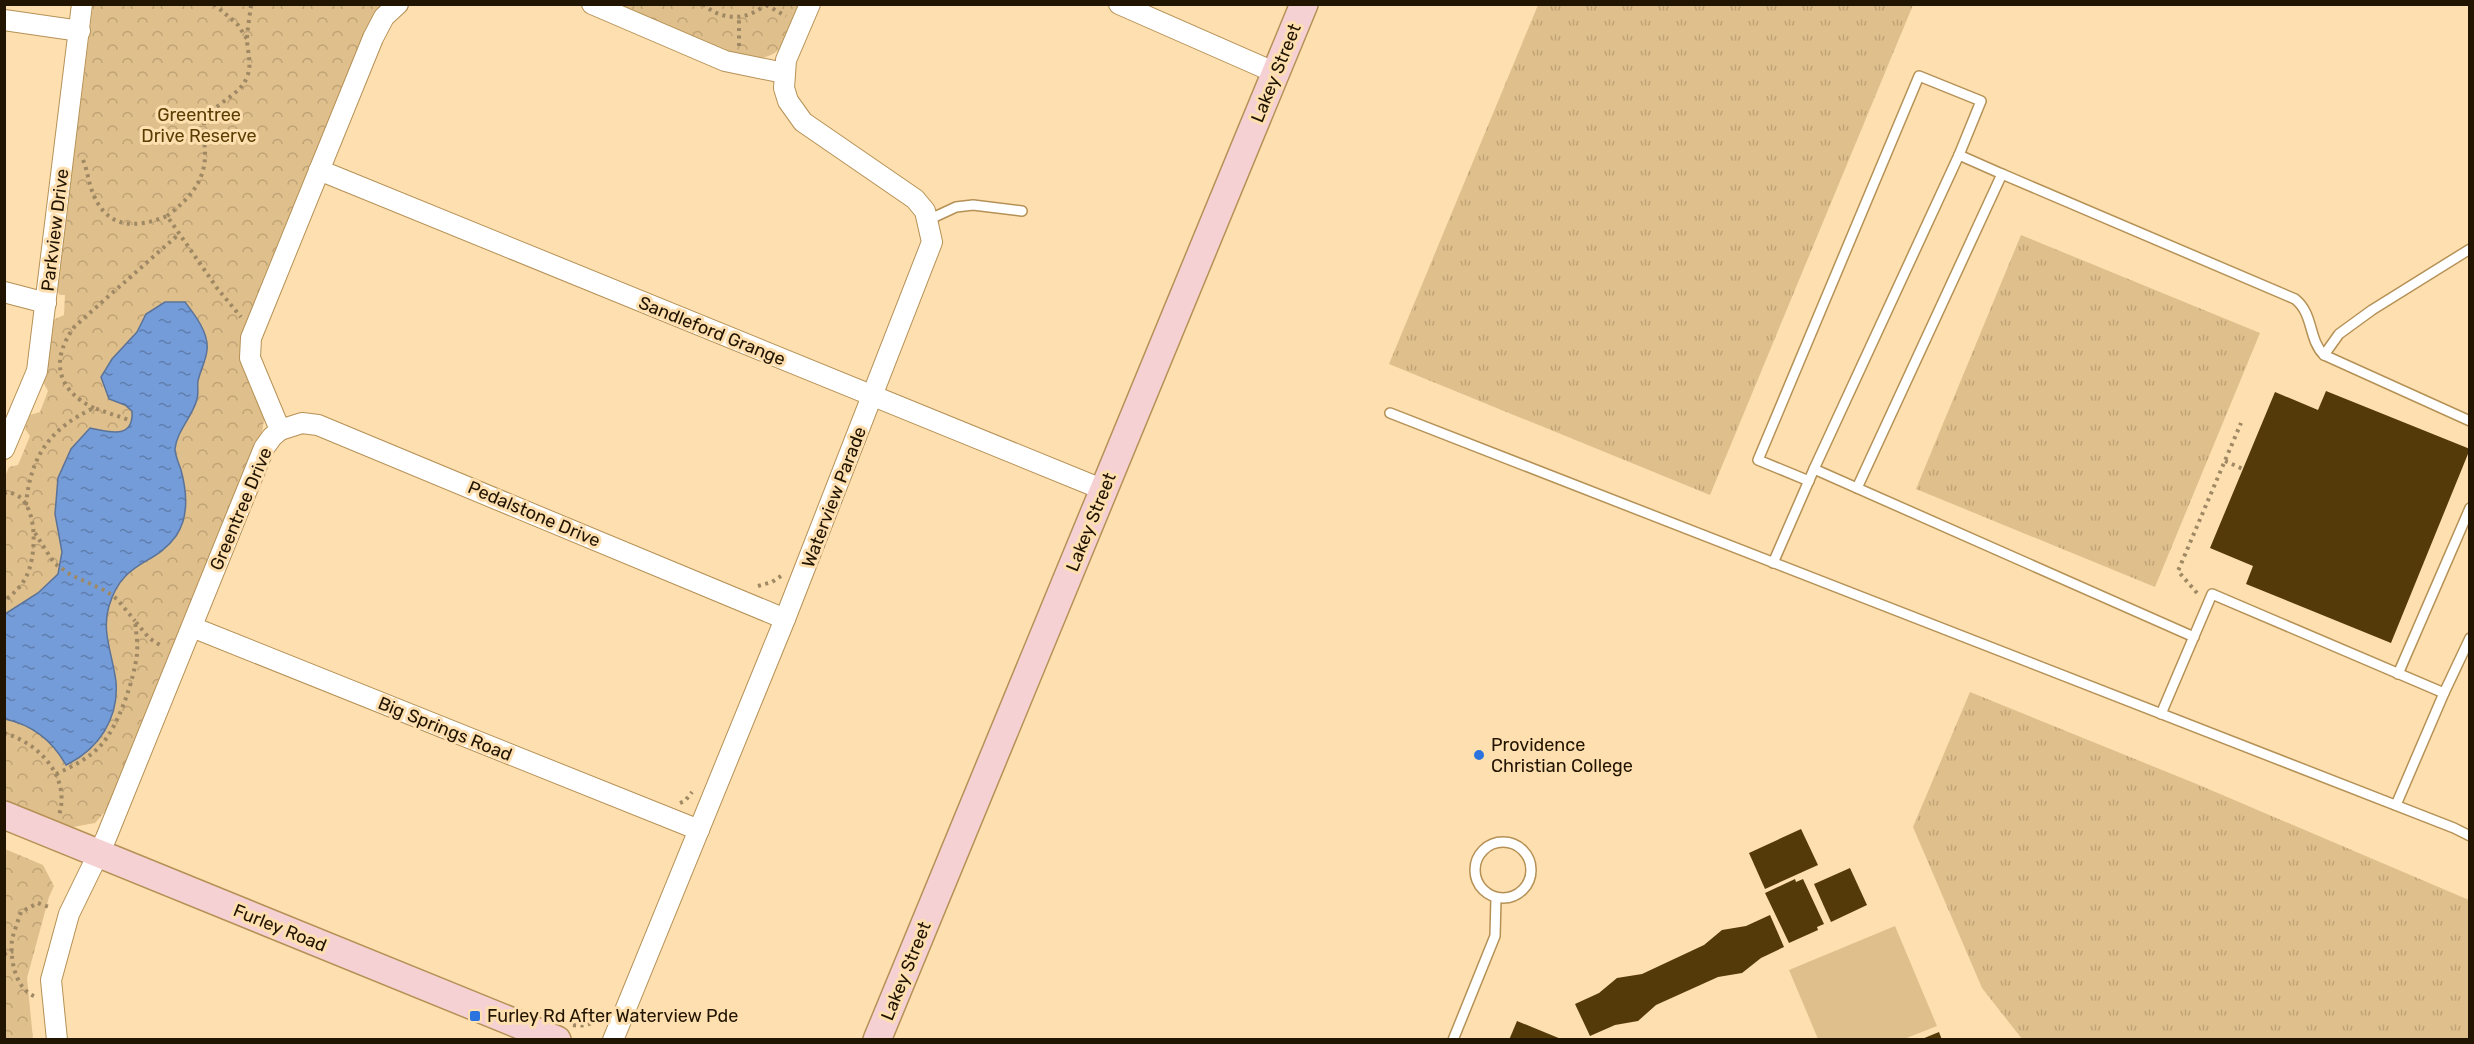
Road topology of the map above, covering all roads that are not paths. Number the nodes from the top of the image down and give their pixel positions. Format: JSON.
{"nodes":[{"id":1,"x":82,"y":4,"type":"edge"},
{"id":2,"x":398,"y":4,"type":"edge"},
{"id":3,"x":592,"y":4,"type":"edge"},
{"id":4,"x":810,"y":4,"type":"edge"},
{"id":5,"x":1119,"y":4,"type":"edge"},
{"id":6,"x":1304,"y":4,"type":"edge"},
{"id":7,"x":4,"y":20,"type":"edge"},
{"id":8,"x":80,"y":31,"type":"junction"},
{"id":9,"x":784,"y":73,"type":"junction"},
{"id":10,"x":1276,"y":73,"type":"junction"},
{"id":11,"x":1959,"y":155,"type":"junction"},
{"id":12,"x":319,"y":170,"type":"junction"},
{"id":13,"x":2002,"y":174,"type":"junction"},
{"id":14,"x":1022,"y":211,"type":"dead end"},
{"id":15,"x":928,"y":220,"type":"junction"},
{"id":16,"x":2469,"y":249,"type":"edge"},
{"id":17,"x":4,"y":292,"type":"edge"},
{"id":18,"x":46,"y":303,"type":"junction"},
{"id":19,"x":2324,"y":355,"type":"junction"},
{"id":20,"x":873,"y":396,"type":"junction"},
{"id":21,"x":1390,"y":413,"type":"dead end"},
{"id":22,"x":2469,"y":421,"type":"edge"},
{"id":23,"x":280,"y":430,"type":"junction"},
{"id":24,"x":4,"y":449,"type":"edge"},
{"id":25,"x":1814,"y":469,"type":"junction"},
{"id":26,"x":1809,"y":481,"type":"junction"},
{"id":27,"x":1857,"y":488,"type":"junction"},
{"id":28,"x":1104,"y":490,"type":"junction"},
{"id":29,"x":2469,"y":508,"type":"edge"},
{"id":30,"x":1773,"y":563,"type":"junction"},
{"id":31,"x":785,"y":619,"type":"junction"},
{"id":32,"x":192,"y":627,"type":"junction"},
{"id":33,"x":2194,"y":637,"type":"junction"},
{"id":34,"x":2469,"y":638,"type":"edge"},
{"id":35,"x":2398,"y":674,"type":"junction"},
{"id":36,"x":2444,"y":693,"type":"junction"},
{"id":37,"x":2161,"y":714,"type":"junction"},
{"id":38,"x":2396,"y":805,"type":"junction"},
{"id":39,"x":4,"y":814,"type":"edge"},
{"id":40,"x":699,"y":830,"type":"junction"},
{"id":41,"x":2469,"y":836,"type":"edge"},
{"id":42,"x":99,"y":855,"type":"junction"},
{"id":43,"x":1496,"y":898,"type":"junction"},
{"id":44,"x":57,"y":1040,"type":"edge"},
{"id":45,"x":557,"y":1040,"type":"edge"},
{"id":46,"x":613,"y":1040,"type":"edge"},
{"id":47,"x":878,"y":1040,"type":"edge"},
{"id":48,"x":1453,"y":1040,"type":"edge"}],
"edges":[{"from":1,"to":8,"type":"street","name":"Parkview Drive"},
{"from":2,"to":12,"type":"street","name":"Greentree Drive"},
{"from":3,"to":9,"type":"street"},
{"from":4,"to":9,"type":"street"},
{"from":5,"to":10,"type":"street"},
{"from":6,"to":10,"type":"street","name":"Lakey Street"},
{"from":7,"to":8,"type":"street"},
{"from":8,"to":18,"type":"street","name":"Parkview Drive"},
{"from":9,"to":15,"type":"street"},
{"from":10,"to":28,"type":"street","name":"Lakey Street"},
{"from":11,"to":13,"type":"lane"},
{"from":11,"to":25,"type":"lane"},
{"from":11,"to":26,"type":"lane"},
{"from":12,"to":20,"type":"street","name":"Sandleford Grange"},
{"from":12,"to":23,"type":"street","name":"Greentree Drive"},
{"from":13,"to":19,"type":"lane"},
{"from":13,"to":27,"type":"lane"},
{"from":14,"to":15,"type":"lane"},
{"from":15,"to":20,"type":"street","name":"Waterview Parade"},
{"from":16,"to":19,"type":"lane"},
{"from":17,"to":18,"type":"street"},
{"from":18,"to":24,"type":"street","name":"Parkview Drive"},
{"from":19,"to":22,"type":"lane"},
{"from":20,"to":28,"type":"street","name":"Sandleford Grange"},
{"from":20,"to":31,"type":"street","name":"Waterview Parade"},
{"from":21,"to":30,"type":"lane"},
{"from":23,"to":31,"type":"street","name":"Pedalstone Drive"},
{"from":23,"to":32,"type":"street","name":"Greentree Drive"},
{"from":25,"to":26,"type":"lane"},
{"from":25,"to":27,"type":"lane"},
{"from":26,"to":30,"type":"lane"},
{"from":27,"to":33,"type":"lane"},
{"from":28,"to":47,"type":"street","name":"Lakey Street"},
{"from":29,"to":35,"type":"lane"},
{"from":30,"to":37,"type":"lane"},
{"from":31,"to":40,"type":"street","name":"Waterview Parade"},
{"from":32,"to":40,"type":"street","name":"Big Springs Road"},
{"from":32,"to":42,"type":"street","name":"Greentree Drive"},
{"from":33,"to":35,"type":"lane"},
{"from":33,"to":37,"type":"lane"},
{"from":34,"to":36,"type":"lane"},
{"from":35,"to":36,"type":"lane"},
{"from":36,"to":38,"type":"lane"},
{"from":37,"to":38,"type":"lane"},
{"from":38,"to":41,"type":"lane"},
{"from":39,"to":42,"type":"street","name":"Furley Road"},
{"from":40,"to":46,"type":"street","name":"Waterview Parade"},
{"from":42,"to":44,"type":"street","name":"Greentree Drive"},
{"from":42,"to":45,"type":"street","name":"Furley Road"},
{"from":43,"to":43,"type":"lane"},
{"from":43,"to":48,"type":"lane"}]}
